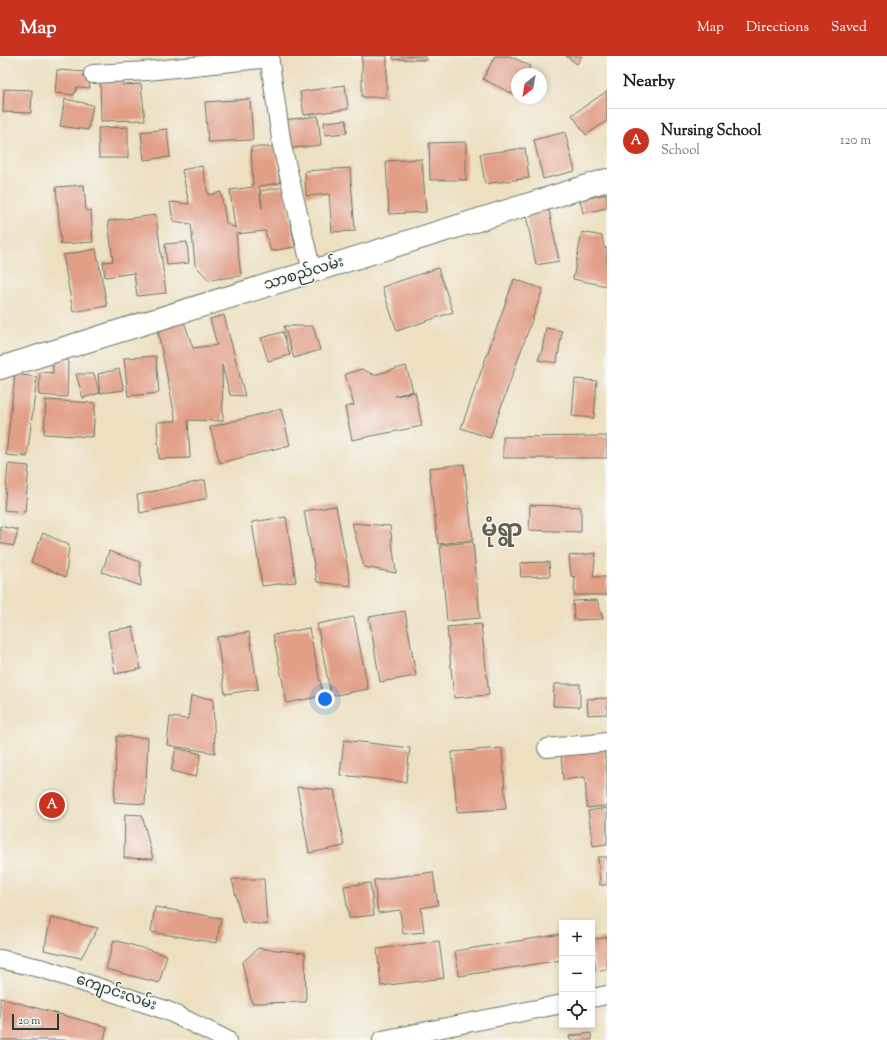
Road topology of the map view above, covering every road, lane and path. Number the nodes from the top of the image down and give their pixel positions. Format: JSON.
{"nodes":[{"id":1,"x":269,"y":57,"type":"edge"},
{"id":2,"x":93,"y":74,"type":"dead end"},
{"id":3,"x":607,"y":180,"type":"edge"},
{"id":4,"x":312,"y":272,"type":"junction"},
{"id":5,"x":0,"y":368,"type":"edge"},
{"id":6,"x":607,"y":742,"type":"edge"},
{"id":7,"x":547,"y":748,"type":"dead end"},
{"id":8,"x":0,"y":959,"type":"edge"},
{"id":9,"x":607,"y":995,"type":"edge"},
{"id":10,"x":595,"y":997,"type":"edge"},
{"id":11,"x":559,"y":1005,"type":"edge"},
{"id":12,"x":227,"y":1040,"type":"edge"},
{"id":13,"x":382,"y":1040,"type":"edge"}],
"edges":[{"from":1,"to":2,"type":"street"},
{"from":1,"to":4,"type":"street"},
{"from":3,"to":4,"type":"street","name":"သာစည်လမ်း"},
{"from":4,"to":5,"type":"street","name":"သာစည်လမ်း"},
{"from":6,"to":7,"type":"street"},
{"from":8,"to":12,"type":"street","name":"ကျောင်းလမ်း"},
{"from":9,"to":10,"type":"street"},
{"from":11,"to":13,"type":"street"}]}
